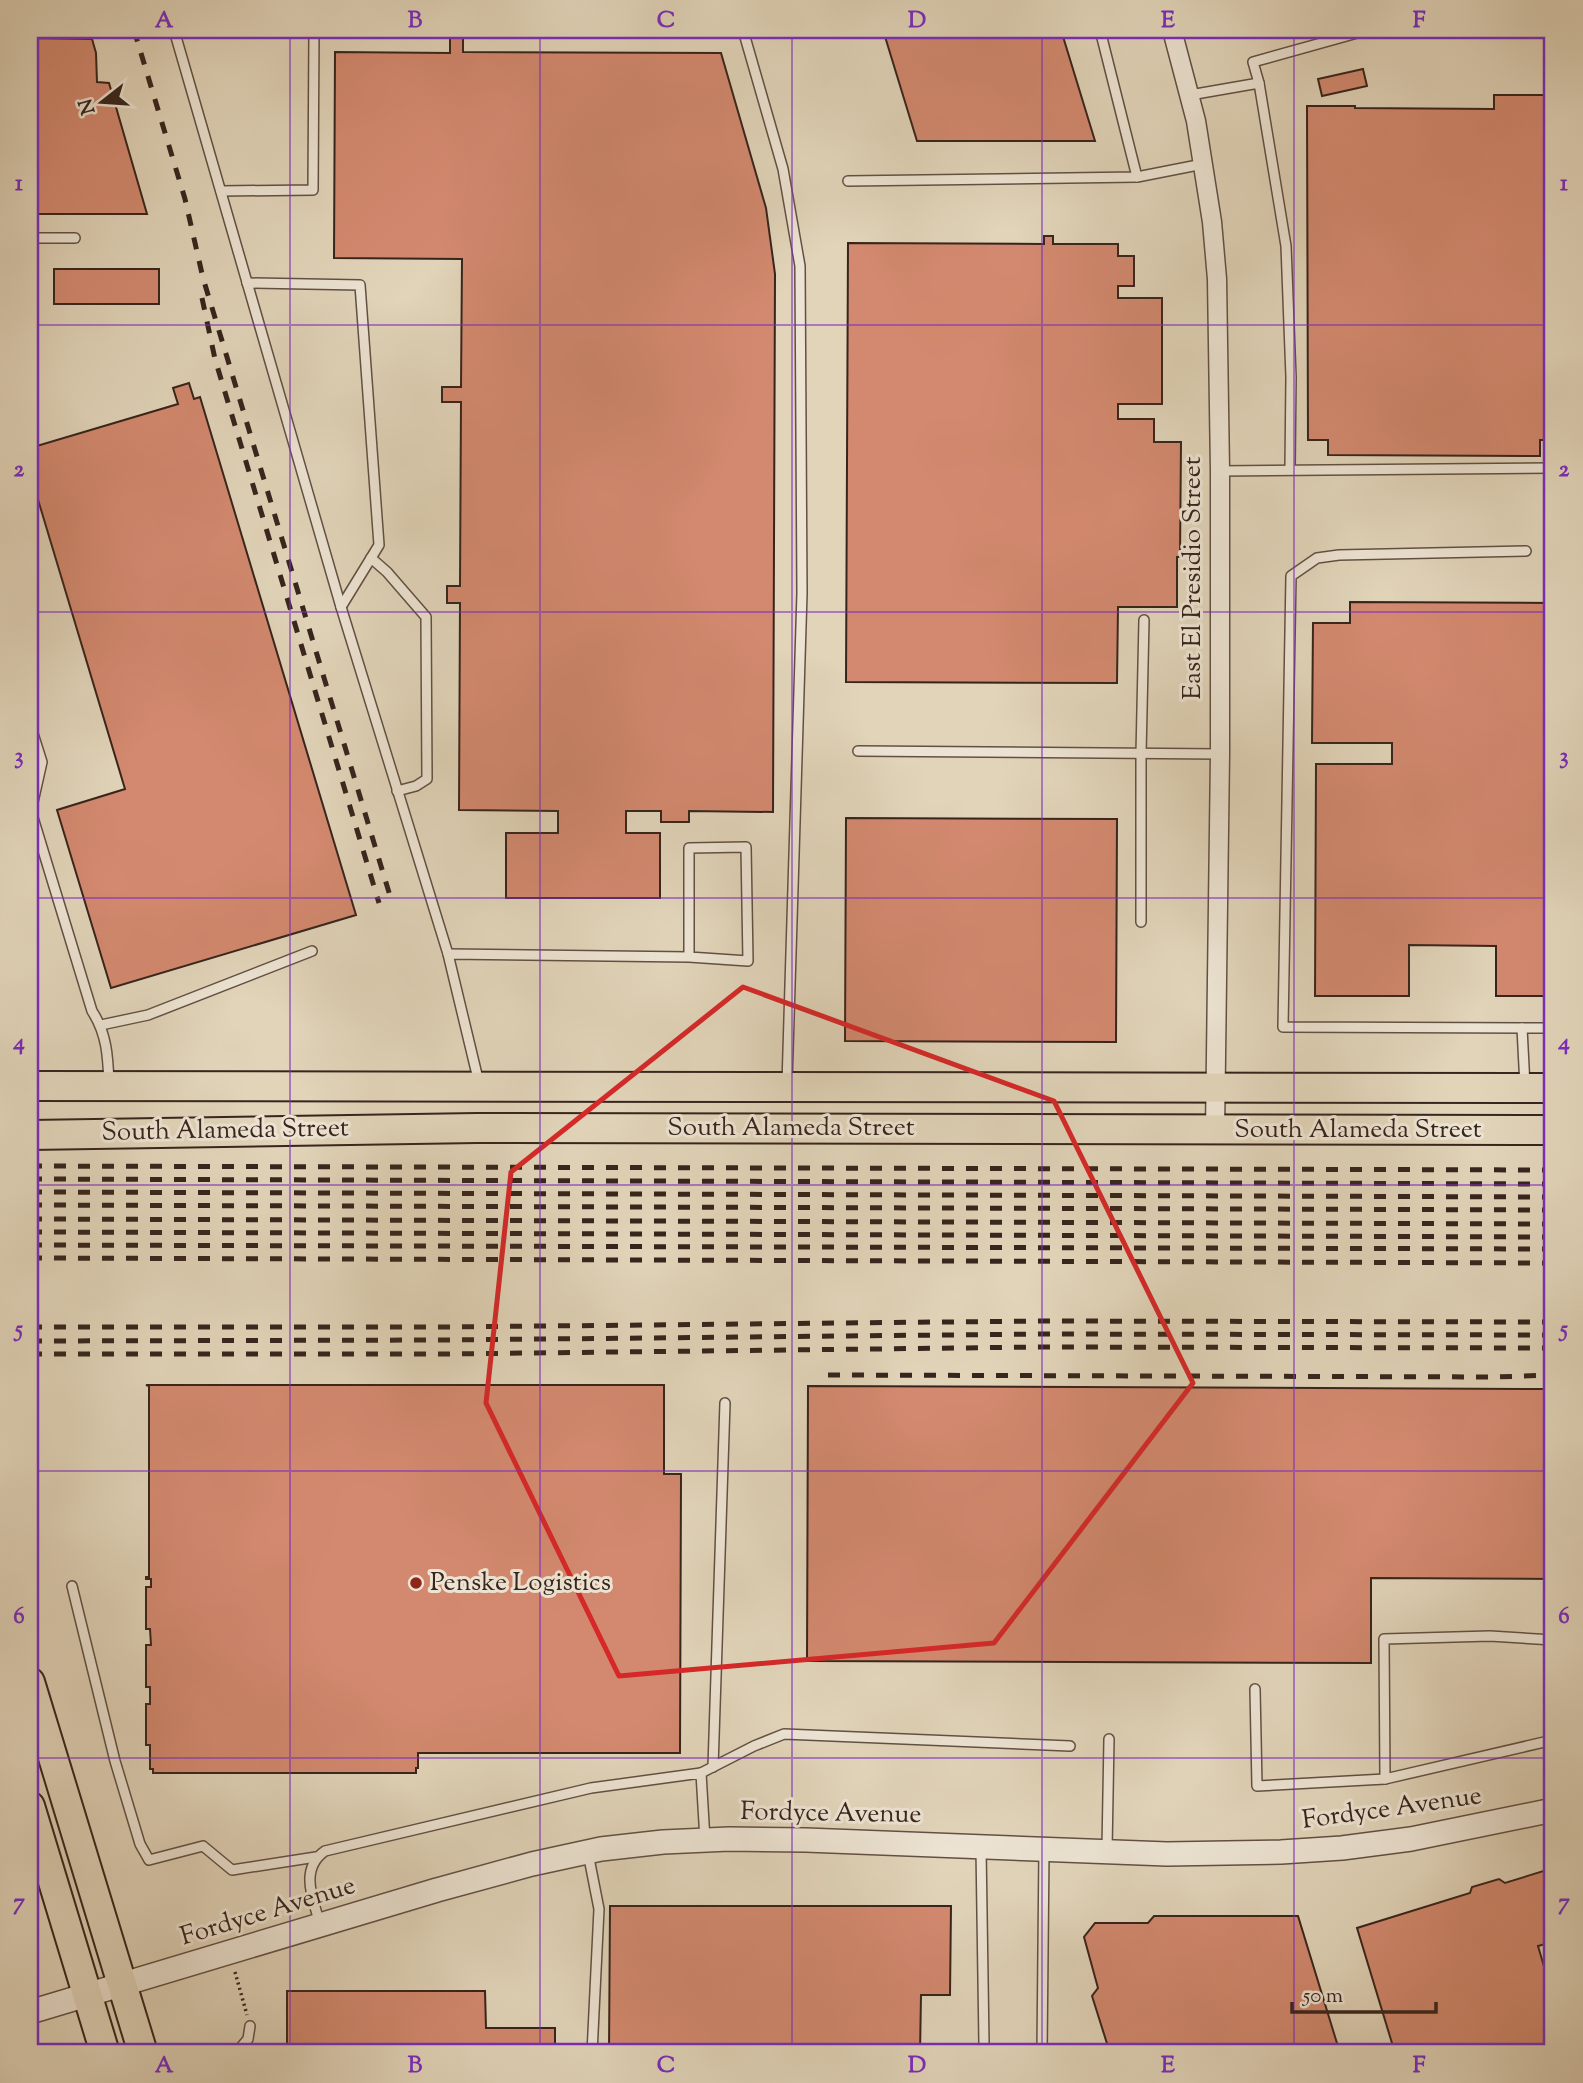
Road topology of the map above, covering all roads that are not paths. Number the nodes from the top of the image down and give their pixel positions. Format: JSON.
{"nodes":[{"id":1,"x":174,"y":30,"type":"edge"},
{"id":2,"x":314,"y":30,"type":"edge"},
{"id":3,"x":743,"y":30,"type":"edge"},
{"id":4,"x":1100,"y":30,"type":"edge"},
{"id":5,"x":1172,"y":30,"type":"edge"},
{"id":6,"x":1368,"y":30,"type":"edge"},
{"id":7,"x":1259,"y":83,"type":"junction"},
{"id":8,"x":1190,"y":95,"type":"junction"},
{"id":9,"x":1203,"y":164,"type":"junction"},
{"id":10,"x":1137,"y":177,"type":"junction"},
{"id":11,"x":848,"y":181,"type":"dead end"},
{"id":12,"x":221,"y":191,"type":"junction"},
{"id":13,"x":30,"y":238,"type":"edge"},
{"id":14,"x":75,"y":238,"type":"dead end"},
{"id":15,"x":247,"y":283,"type":"junction"},
{"id":16,"x":1290,"y":468,"type":"junction"},
{"id":17,"x":1553,"y":468,"type":"edge"},
{"id":18,"x":1220,"y":471,"type":"junction"},
{"id":19,"x":1526,"y":551,"type":"dead end"},
{"id":20,"x":371,"y":558,"type":"junction"},
{"id":21,"x":341,"y":607,"type":"junction"},
{"id":22,"x":1144,"y":620,"type":"dead end"},
{"id":23,"x":30,"y":724,"type":"edge"},
{"id":24,"x":858,"y":751,"type":"dead end"},
{"id":25,"x":1141,"y":754,"type":"junction"},
{"id":26,"x":1220,"y":754,"type":"junction"},
{"id":27,"x":397,"y":791,"type":"junction"},
{"id":28,"x":1141,"y":922,"type":"dead end"},
{"id":29,"x":312,"y":951,"type":"dead end"},
{"id":30,"x":448,"y":954,"type":"junction"},
{"id":31,"x":689,"y":957,"type":"junction"},
{"id":32,"x":101,"y":1025,"type":"junction"},
{"id":33,"x":1522,"y":1028,"type":"junction"},
{"id":34,"x":1553,"y":1028,"type":"edge"},
{"id":35,"x":480,"y":1085,"type":"junction"},
{"id":36,"x":787,"y":1085,"type":"junction"},
{"id":37,"x":30,"y":1086,"type":"edge"},
{"id":38,"x":109,"y":1086,"type":"junction"},
{"id":39,"x":1215,"y":1086,"type":"junction"},
{"id":40,"x":1525,"y":1087,"type":"junction"},
{"id":41,"x":1553,"y":1088,"type":"edge"},
{"id":42,"x":477,"y":1128,"type":"junction"},
{"id":43,"x":1525,"y":1129,"type":"junction"},
{"id":44,"x":1215,"y":1130,"type":"junction"},
{"id":45,"x":1553,"y":1130,"type":"edge"},
{"id":46,"x":30,"y":1135,"type":"edge"},
{"id":47,"x":725,"y":1403,"type":"dead end"},
{"id":48,"x":72,"y":1586,"type":"dead end"},
{"id":49,"x":1553,"y":1640,"type":"edge"},
{"id":50,"x":30,"y":1682,"type":"edge"},
{"id":51,"x":1255,"y":1689,"type":"dead end"},
{"id":52,"x":1108,"y":1739,"type":"dead end"},
{"id":53,"x":1553,"y":1740,"type":"edge"},
{"id":54,"x":1070,"y":1746,"type":"dead end"},
{"id":55,"x":713,"y":1767,"type":"junction"},
{"id":56,"x":701,"y":1773,"type":"junction"},
{"id":57,"x":1385,"y":1779,"type":"junction"},
{"id":58,"x":30,"y":1806,"type":"edge"},
{"id":59,"x":1553,"y":1810,"type":"edge"},
{"id":60,"x":705,"y":1840,"type":"junction"},
{"id":61,"x":981,"y":1847,"type":"junction"},
{"id":62,"x":1044,"y":1849,"type":"junction"},
{"id":63,"x":1107,"y":1851,"type":"junction"},
{"id":64,"x":588,"y":1852,"type":"junction"},
{"id":65,"x":316,"y":1857,"type":"junction"},
{"id":66,"x":320,"y":1926,"type":"junction"},
{"id":67,"x":123,"y":1986,"type":"junction"},
{"id":68,"x":88,"y":1997,"type":"junction"},
{"id":69,"x":30,"y":2012,"type":"edge"},
{"id":70,"x":250,"y":2026,"type":"road end"},
{"id":71,"x":30,"y":2053,"type":"edge"},
{"id":72,"x":68,"y":2053,"type":"edge"},
{"id":73,"x":104,"y":2053,"type":"edge"},
{"id":74,"x":143,"y":2053,"type":"edge"},
{"id":75,"x":236,"y":2053,"type":"edge"},
{"id":76,"x":592,"y":2053,"type":"edge"},
{"id":77,"x":987,"y":2053,"type":"edge"},
{"id":78,"x":1042,"y":2053,"type":"edge"}],
"edges":[{"from":1,"to":12,"type":"lane"},
{"from":2,"to":12,"type":"lane"},
{"from":3,"to":36,"type":"lane"},
{"from":4,"to":10,"type":"lane"},
{"from":5,"to":8,"type":"street","name":"East El Presidio Street"},
{"from":6,"to":7,"type":"lane"},
{"from":7,"to":8,"type":"lane"},
{"from":7,"to":16,"type":"lane"},
{"from":8,"to":9,"type":"street","name":"East El Presidio Street"},
{"from":9,"to":10,"type":"lane"},
{"from":9,"to":18,"type":"street","name":"East El Presidio Street"},
{"from":10,"to":11,"type":"lane"},
{"from":12,"to":15,"type":"lane"},
{"from":13,"to":14,"type":"lane"},
{"from":15,"to":20,"type":"lane"},
{"from":15,"to":21,"type":"lane"},
{"from":16,"to":17,"type":"lane"},
{"from":16,"to":18,"type":"lane"},
{"from":18,"to":26,"type":"street","name":"East El Presidio Street"},
{"from":19,"to":33,"type":"lane"},
{"from":20,"to":21,"type":"lane"},
{"from":20,"to":27,"type":"lane"},
{"from":21,"to":27,"type":"lane"},
{"from":22,"to":25,"type":"lane"},
{"from":23,"to":32,"type":"lane"},
{"from":24,"to":25,"type":"lane"},
{"from":25,"to":26,"type":"lane"},
{"from":25,"to":28,"type":"lane"},
{"from":26,"to":39,"type":"street","name":"East El Presidio Street"},
{"from":27,"to":30,"type":"lane"},
{"from":29,"to":32,"type":"lane"},
{"from":30,"to":31,"type":"lane"},
{"from":30,"to":35,"type":"lane"},
{"from":31,"to":31,"type":"lane"},
{"from":32,"to":38,"type":"lane"},
{"from":33,"to":34,"type":"lane"},
{"from":33,"to":40,"type":"lane"},
{"from":35,"to":36,"type":"main road","name":"South Alameda Street"},
{"from":35,"to":38,"type":"main road","name":"South Alameda Street"},
{"from":35,"to":42,"type":"main road"},
{"from":36,"to":39,"type":"main road","name":"South Alameda Street"},
{"from":37,"to":38,"type":"main road","name":"South Alameda Street"},
{"from":39,"to":40,"type":"main road","name":"South Alameda Street"},
{"from":39,"to":44,"type":"street","name":"East El Presidio Street"},
{"from":40,"to":41,"type":"main road","name":"South Alameda Street"},
{"from":40,"to":43,"type":"main road"},
{"from":42,"to":44,"type":"main road","name":"South Alameda Street"},
{"from":42,"to":46,"type":"main road","name":"South Alameda Street"},
{"from":43,"to":44,"type":"main road","name":"South Alameda Street"},
{"from":43,"to":45,"type":"main road","name":"South Alameda Street"},
{"from":47,"to":55,"type":"lane"},
{"from":48,"to":65,"type":"lane"},
{"from":49,"to":57,"type":"lane"},
{"from":50,"to":67,"type":"main road"},
{"from":51,"to":57,"type":"lane"},
{"from":52,"to":63,"type":"lane"},
{"from":53,"to":57,"type":"lane"},
{"from":54,"to":55,"type":"lane"},
{"from":55,"to":56,"type":"lane"},
{"from":56,"to":60,"type":"lane"},
{"from":56,"to":65,"type":"lane"},
{"from":58,"to":68,"type":"main road"},
{"from":59,"to":63,"type":"street","name":"Fordyce Avenue"},
{"from":60,"to":61,"type":"street","name":"Fordyce Avenue"},
{"from":60,"to":64,"type":"street","name":"Fordyce Avenue"},
{"from":61,"to":62,"type":"street","name":"Fordyce Avenue"},
{"from":61,"to":77,"type":"lane"},
{"from":62,"to":63,"type":"street","name":"Fordyce Avenue"},
{"from":62,"to":78,"type":"lane"},
{"from":64,"to":66,"type":"street","name":"Fordyce Avenue"},
{"from":64,"to":76,"type":"lane"},
{"from":65,"to":66,"type":"lane"},
{"from":66,"to":67,"type":"street","name":"Fordyce Avenue"},
{"from":67,"to":68,"type":"street","name":"Fordyce Avenue"},
{"from":67,"to":74,"type":"main road"},
{"from":68,"to":69,"type":"street","name":"Fordyce Avenue"},
{"from":68,"to":73,"type":"main road"},
{"from":70,"to":75,"type":"lane"},
{"from":71,"to":72,"type":"lane"}]}
